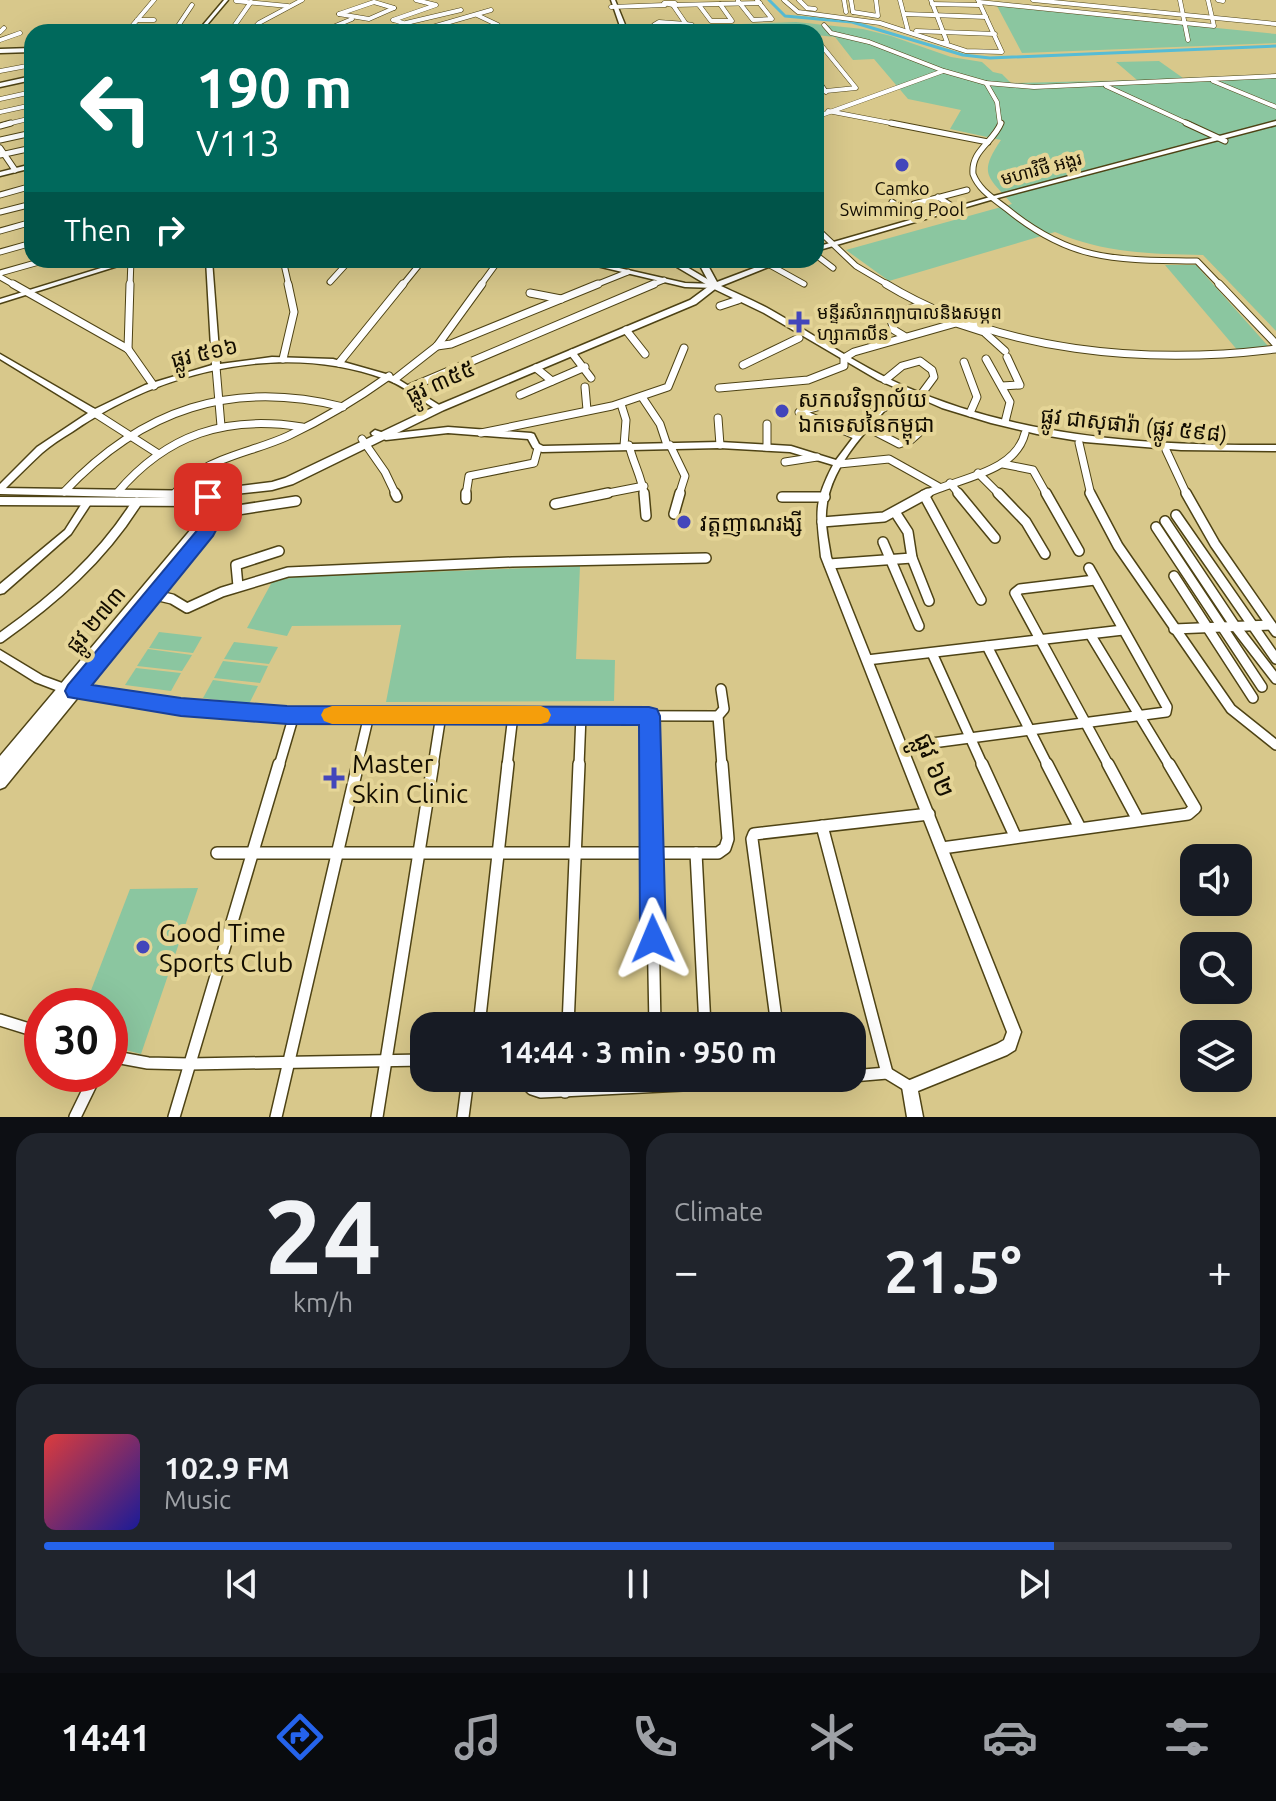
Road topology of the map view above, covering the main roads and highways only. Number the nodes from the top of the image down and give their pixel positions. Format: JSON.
{"nodes":[{"id":1,"x":612,"y":4,"type":"edge"},
{"id":2,"x":620,"y":24,"type":"edge"},
{"id":3,"x":24,"y":49,"type":"edge"},
{"id":4,"x":0,"y":50,"type":"edge"},
{"id":5,"x":1276,"y":125,"type":"edge"},
{"id":6,"x":994,"y":200,"type":"junction"},
{"id":7,"x":831,"y":246,"type":"junction"},
{"id":8,"x":824,"y":249,"type":"edge"},
{"id":9,"x":683,"y":268,"type":"edge"},
{"id":10,"x":708,"y":268,"type":"edge"},
{"id":11,"x":758,"y":268,"type":"edge"},
{"id":12,"x":715,"y":286,"type":"junction"},
{"id":13,"x":698,"y":297,"type":"junction"},
{"id":14,"x":736,"y":298,"type":"junction"},
{"id":15,"x":844,"y":362,"type":"junction"},
{"id":16,"x":899,"y":390,"type":"junction"},
{"id":17,"x":437,"y":406,"type":"junction"},
{"id":18,"x":1276,"y":451,"type":"edge"},
{"id":19,"x":0,"y":490,"type":"edge"},
{"id":20,"x":0,"y":501,"type":"edge"},
{"id":21,"x":204,"y":502,"type":"junction"},
{"id":22,"x":70,"y":690,"type":"junction"},
{"id":23,"x":0,"y":767,"type":"edge"},
{"id":24,"x":0,"y":782,"type":"edge"}],
"edges":[{"from":1,"to":2,"type":"main road"},
{"from":3,"to":4,"type":"main road"},
{"from":5,"to":6,"type":"main road","name":"មហាវិថី អង្គរ"},
{"from":6,"to":7,"type":"main road","name":"មហាវិថី អង្គរ"},
{"from":6,"to":7,"type":"main road","name":"មហាវិថី អង្គរ"},
{"from":7,"to":8,"type":"main road","name":"មហាវិថី អង្គរ"},
{"from":9,"to":12,"type":"main road"},
{"from":10,"to":12,"type":"main road"},
{"from":11,"to":12,"type":"main road"},
{"from":12,"to":13,"type":"main road","name":"ផ្លូវ ៣៥៥"},
{"from":12,"to":14,"type":"main road","name":"ផ្លូវ ជាសុផារ៉ា (ផ្លូវ ៥៩៨)"},
{"from":13,"to":17,"type":"main road","name":"ផ្លូវ ៣៥៥"},
{"from":13,"to":17,"type":"main road","name":"ផ្លូវ ៣៥៥"},
{"from":14,"to":15,"type":"main road","name":"ផ្លូវ ជាសុផារ៉ា (ផ្លូវ ៥៩៨)"},
{"from":14,"to":15,"type":"main road","name":"ផ្លូវ ជាសុផារ៉ា (ផ្លូវ ៥៩៨)"},
{"from":15,"to":16,"type":"main road","name":"ផ្លូវ ជាសុផារ៉ា (ផ្លូវ ៥៩៨)"},
{"from":15,"to":16,"type":"main road","name":"ផ្លូវ ជាសុផារ៉ា (ផ្លូវ ៥៩៨)"},
{"from":16,"to":18,"type":"main road","name":"ផ្លូវ ជាសុផារ៉ា (ផ្លូវ ៥៩៨)"},
{"from":16,"to":18,"type":"main road","name":"ផ្លូវ ជាសុផារ៉ា (ផ្លូវ ៥៩៨)"},
{"from":17,"to":21,"type":"main road","name":"ផ្លូវ ៣៥៥"},
{"from":19,"to":21,"type":"main road"},
{"from":20,"to":21,"type":"main road"},
{"from":21,"to":22,"type":"main road","name":"ផ្លូវ ២៧៣"},
{"from":21,"to":22,"type":"main road","name":"ផ្លូវ ២៧៣"},
{"from":22,"to":23,"type":"main road","name":"ផ្លូវ ២៧៣"},
{"from":22,"to":24,"type":"main road","name":"ផ្លូវ ២៧៣"}]}
